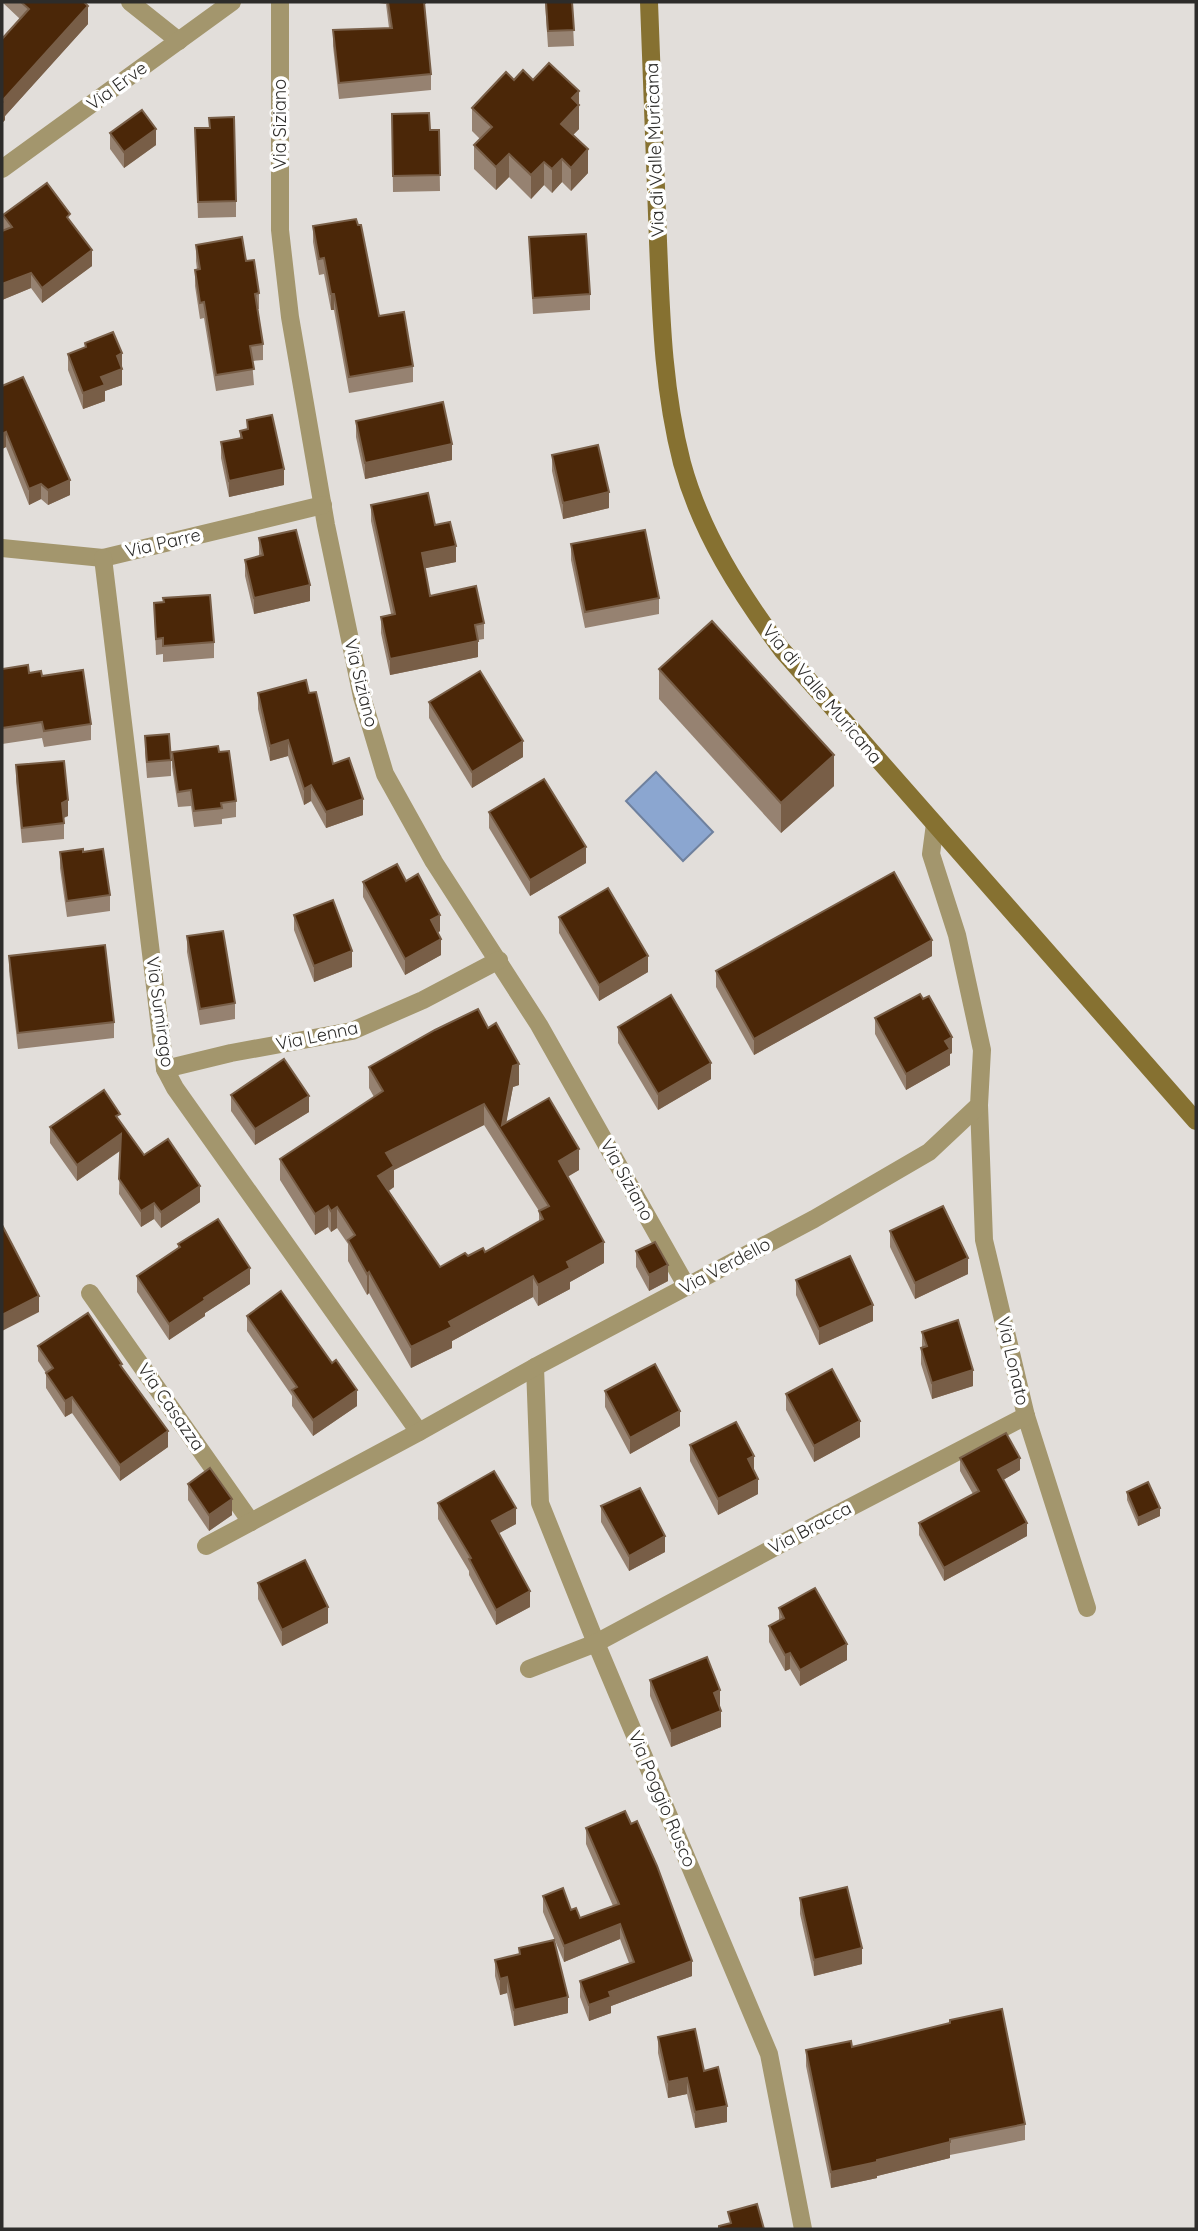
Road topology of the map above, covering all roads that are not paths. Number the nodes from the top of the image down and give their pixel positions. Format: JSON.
{"nodes":[{"id":1,"x":130,"y":2,"type":"edge"},
{"id":2,"x":232,"y":2,"type":"edge"},
{"id":3,"x":280,"y":2,"type":"edge"},
{"id":4,"x":649,"y":2,"type":"edge"},
{"id":5,"x":179,"y":41,"type":"junction"},
{"id":6,"x":2,"y":169,"type":"edge"},
{"id":7,"x":323,"y":505,"type":"junction"},
{"id":8,"x":2,"y":548,"type":"edge"},
{"id":9,"x":103,"y":558,"type":"junction"},
{"id":10,"x":935,"y":824,"type":"junction"},
{"id":11,"x":499,"y":960,"type":"junction"},
{"id":12,"x":165,"y":1069,"type":"junction"},
{"id":13,"x":979,"y":1105,"type":"junction"},
{"id":14,"x":1196,"y":1121,"type":"edge"},
{"id":15,"x":687,"y":1287,"type":"junction"},
{"id":16,"x":90,"y":1293,"type":"dead end"},
{"id":17,"x":535,"y":1367,"type":"junction"},
{"id":18,"x":1026,"y":1416,"type":"junction"},
{"id":19,"x":419,"y":1432,"type":"junction"},
{"id":20,"x":251,"y":1522,"type":"junction"},
{"id":21,"x":206,"y":1546,"type":"dead end"},
{"id":22,"x":1087,"y":1608,"type":"dead end"},
{"id":23,"x":596,"y":1643,"type":"junction"},
{"id":24,"x":529,"y":1669,"type":"dead end"},
{"id":25,"x":803,"y":2229,"type":"edge"}],
"edges":[{"from":1,"to":5,"type":"street"},
{"from":2,"to":5,"type":"street","name":"Via Erve"},
{"from":3,"to":7,"type":"street","name":"Via Siziano"},
{"from":4,"to":10,"type":"street","name":"Via di Valle Muricana"},
{"from":5,"to":6,"type":"street","name":"Via Erve"},
{"from":7,"to":9,"type":"street","name":"Via Parre"},
{"from":7,"to":11,"type":"street","name":"Via Siziano"},
{"from":8,"to":9,"type":"street","name":"Via Parre"},
{"from":9,"to":12,"type":"street","name":"Via Sumirago"},
{"from":10,"to":13,"type":"street"},
{"from":10,"to":14,"type":"street","name":"Via di Valle Muricana"},
{"from":11,"to":12,"type":"street","name":"Via Lenna"},
{"from":11,"to":15,"type":"street","name":"Via Siziano"},
{"from":12,"to":19,"type":"street","name":"Via Sumirago"},
{"from":13,"to":15,"type":"street","name":"Via Verdello"},
{"from":13,"to":18,"type":"street","name":"Via Lonato"},
{"from":15,"to":17,"type":"street","name":"Via Verdello"},
{"from":16,"to":20,"type":"street","name":"Via Casazza"},
{"from":17,"to":19,"type":"street","name":"Via Verdello"},
{"from":17,"to":23,"type":"street","name":"Via Poggio Rusco"},
{"from":18,"to":22,"type":"street","name":"Via Lonato"},
{"from":18,"to":23,"type":"street","name":"Via Bracca"},
{"from":19,"to":20,"type":"street","name":"Via Verdello"},
{"from":20,"to":21,"type":"street","name":"Via Verdello"},
{"from":23,"to":24,"type":"street","name":"Via Bracca"},
{"from":23,"to":25,"type":"street","name":"Via Poggio Rusco"}]}
